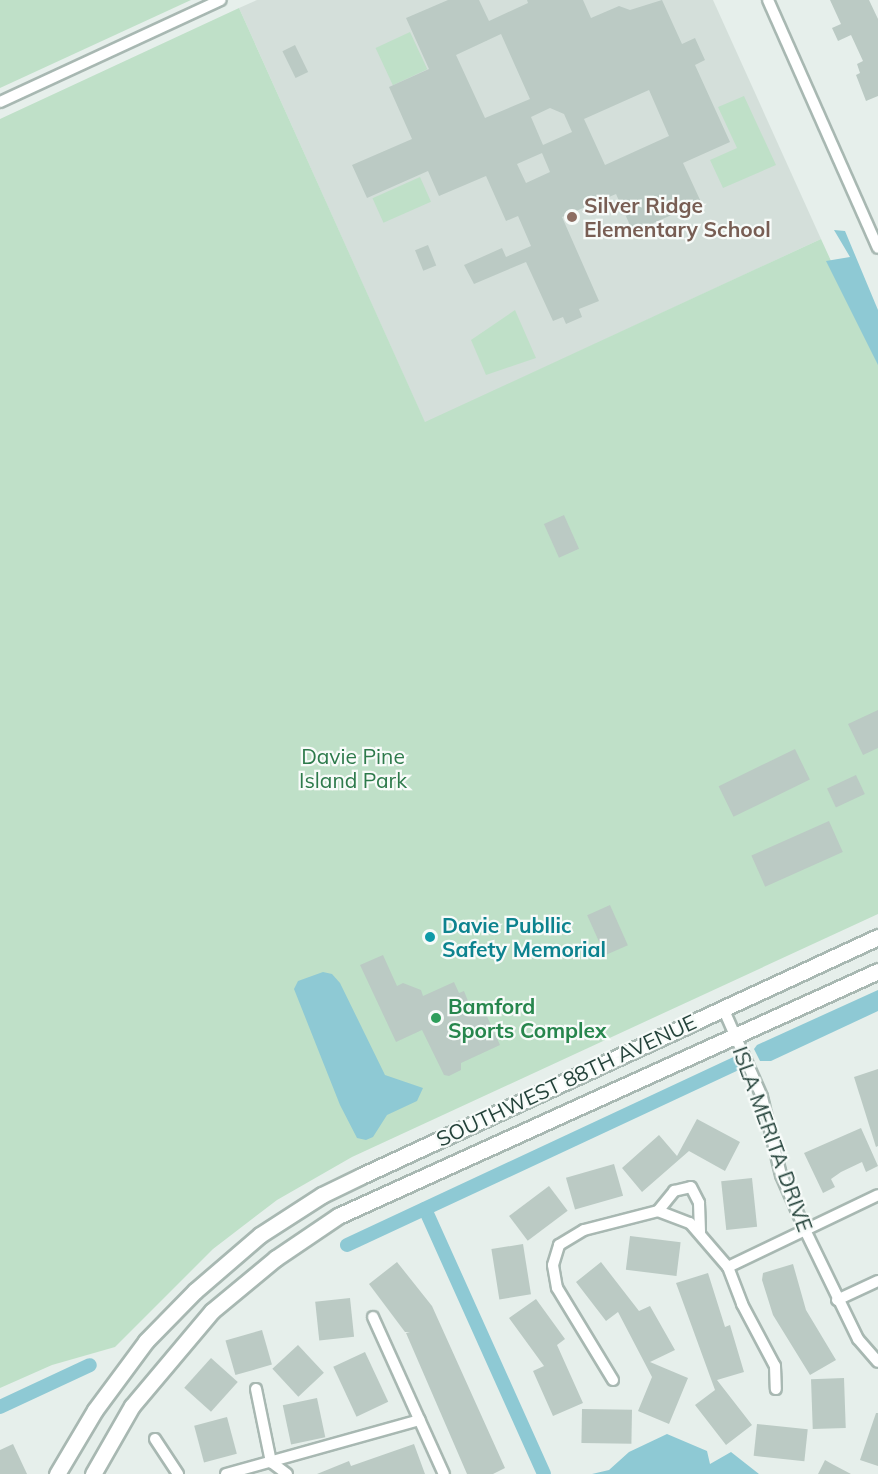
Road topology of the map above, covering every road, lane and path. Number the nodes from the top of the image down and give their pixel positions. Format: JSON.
{"nodes":[{"id":1,"x":221,"y":0,"type":"edge"},
{"id":2,"x":768,"y":0,"type":"edge"},
{"id":3,"x":0,"y":102,"type":"edge"},
{"id":4,"x":878,"y":248,"type":"edge"},
{"id":5,"x":878,"y":937,"type":"edge"},
{"id":6,"x":878,"y":970,"type":"edge"},
{"id":7,"x":723,"y":1008,"type":"junction"},
{"id":8,"x":736,"y":1036,"type":"junction"},
{"id":9,"x":878,"y":1195,"type":"edge"},
{"id":10,"x":658,"y":1211,"type":"junction"},
{"id":11,"x":806,"y":1232,"type":"junction"},
{"id":12,"x":700,"y":1233,"type":"junction"},
{"id":13,"x":728,"y":1267,"type":"junction"},
{"id":14,"x":878,"y":1281,"type":"edge"},
{"id":15,"x":837,"y":1300,"type":"junction"},
{"id":16,"x":373,"y":1317,"type":"dead end"},
{"id":17,"x":878,"y":1362,"type":"edge"},
{"id":18,"x":613,"y":1380,"type":"dead end"},
{"id":19,"x":256,"y":1389,"type":"dead end"},
{"id":20,"x":776,"y":1389,"type":"dead end"},
{"id":21,"x":420,"y":1420,"type":"junction"},
{"id":22,"x":155,"y":1439,"type":"dead end"},
{"id":23,"x":272,"y":1462,"type":"junction"},
{"id":24,"x":57,"y":1474,"type":"edge"},
{"id":25,"x":93,"y":1474,"type":"edge"},
{"id":26,"x":178,"y":1474,"type":"edge"},
{"id":27,"x":226,"y":1474,"type":"edge"},
{"id":28,"x":287,"y":1474,"type":"edge"},
{"id":29,"x":444,"y":1474,"type":"edge"}],
"edges":[{"from":1,"to":3,"type":"street"},
{"from":2,"to":4,"type":"street"},
{"from":5,"to":7,"type":"main road","name":"SOUTHWEST 88TH AVENUE"},
{"from":6,"to":8,"type":"main road","name":"SOUTHWEST 88TH AVENUE"},
{"from":7,"to":8,"type":"street","name":"ISLA MERITA DRIVE"},
{"from":7,"to":24,"type":"main road","name":"SOUTHWEST 88TH AVENUE"},
{"from":8,"to":11,"type":"street","name":"ISLA MERITA DRIVE"},
{"from":8,"to":25,"type":"main road","name":"SOUTHWEST 88TH AVENUE"},
{"from":9,"to":11,"type":"street"},
{"from":10,"to":12,"type":"street"},
{"from":10,"to":12,"type":"street"},
{"from":10,"to":18,"type":"street"},
{"from":11,"to":13,"type":"street"},
{"from":11,"to":15,"type":"street","name":"ISLA MERITA DRIVE"},
{"from":12,"to":13,"type":"street"},
{"from":13,"to":20,"type":"street"},
{"from":14,"to":15,"type":"street"},
{"from":15,"to":17,"type":"street","name":"ISLA MERITA DRIVE"},
{"from":16,"to":21,"type":"street"},
{"from":19,"to":23,"type":"street"},
{"from":21,"to":23,"type":"street"},
{"from":21,"to":29,"type":"street"},
{"from":22,"to":26,"type":"street"},
{"from":23,"to":27,"type":"street"},
{"from":23,"to":28,"type":"street"}]}
